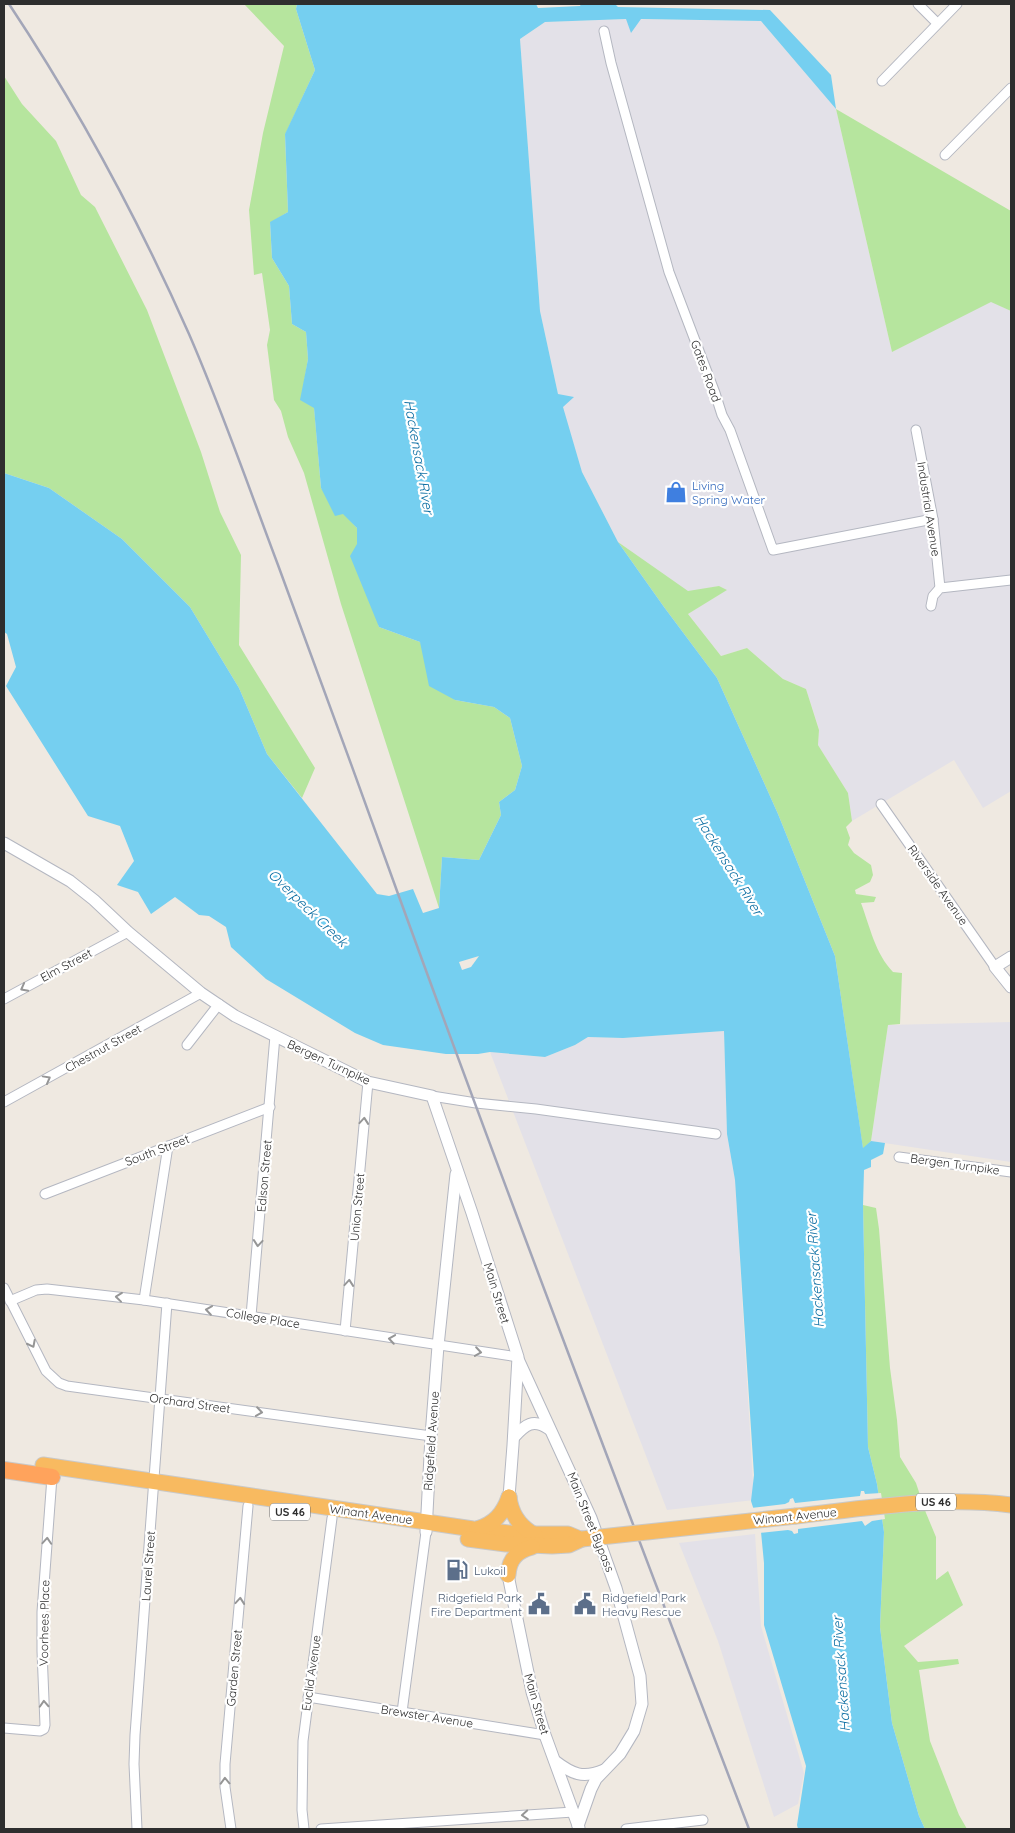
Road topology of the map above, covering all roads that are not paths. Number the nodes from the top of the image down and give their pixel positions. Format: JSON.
{"nodes":[{"id":1,"x":918,"y":4,"type":"edge"},
{"id":2,"x":957,"y":4,"type":"edge"},
{"id":3,"x":937,"y":23,"type":"junction"},
{"id":4,"x":604,"y":31,"type":"dead end"},
{"id":5,"x":882,"y":81,"type":"dead end"},
{"id":6,"x":1011,"y":88,"type":"edge"},
{"id":7,"x":945,"y":154,"type":"dead end"},
{"id":8,"x":916,"y":430,"type":"dead end"},
{"id":9,"x":933,"y":519,"type":"junction"},
{"id":10,"x":1011,"y":580,"type":"edge"},
{"id":11,"x":940,"y":588,"type":"junction"},
{"id":12,"x":931,"y":606,"type":"dead end"},
{"id":13,"x":881,"y":804,"type":"dead end"},
{"id":14,"x":4,"y":843,"type":"edge"},
{"id":15,"x":128,"y":932,"type":"junction"},
{"id":16,"x":1011,"y":957,"type":"edge"},
{"id":17,"x":995,"y":967,"type":"junction"},
{"id":18,"x":1011,"y":987,"type":"edge"},
{"id":19,"x":201,"y":994,"type":"junction"},
{"id":20,"x":4,"y":996,"type":"edge"},
{"id":21,"x":219,"y":1004,"type":"junction"},
{"id":22,"x":275,"y":1036,"type":"junction"},
{"id":23,"x":187,"y":1046,"type":"dead end"},
{"id":24,"x":368,"y":1082,"type":"junction"},
{"id":25,"x":432,"y":1096,"type":"junction"},
{"id":26,"x":4,"y":1102,"type":"edge"},
{"id":27,"x":270,"y":1107,"type":"junction"},
{"id":28,"x":716,"y":1134,"type":"dead end"},
{"id":29,"x":168,"y":1146,"type":"junction"},
{"id":30,"x":898,"y":1157,"type":"dead end"},
{"id":31,"x":456,"y":1170,"type":"junction"},
{"id":32,"x":1011,"y":1172,"type":"edge"},
{"id":33,"x":44,"y":1194,"type":"dead end"},
{"id":34,"x":472,"y":1213,"type":"junction"},
{"id":35,"x":451,"y":1224,"type":"junction"},
{"id":36,"x":4,"y":1288,"type":"edge"},
{"id":37,"x":144,"y":1300,"type":"junction"},
{"id":38,"x":10,"y":1301,"type":"junction"},
{"id":39,"x":167,"y":1303,"type":"junction"},
{"id":40,"x":251,"y":1316,"type":"junction"},
{"id":41,"x":345,"y":1331,"type":"junction"},
{"id":42,"x":438,"y":1346,"type":"junction"},
{"id":43,"x":518,"y":1357,"type":"junction"},
{"id":44,"x":160,"y":1399,"type":"junction"},
{"id":45,"x":549,"y":1428,"type":"junction"},
{"id":46,"x":431,"y":1436,"type":"junction"},
{"id":47,"x":514,"y":1438,"type":"junction"},
{"id":48,"x":4,"y":1460,"type":"edge"},
{"id":49,"x":4,"y":1470,"type":"edge"},
{"id":50,"x":47,"y":1471,"type":"junction"},
{"id":51,"x":154,"y":1487,"type":"junction"},
{"id":52,"x":509,"y":1497,"type":"junction"},
{"id":53,"x":1011,"y":1505,"type":"edge"},
{"id":54,"x":248,"y":1506,"type":"junction"},
{"id":55,"x":332,"y":1518,"type":"junction"},
{"id":56,"x":426,"y":1527,"type":"junction"},
{"id":57,"x":477,"y":1535,"type":"junction"},
{"id":58,"x":536,"y":1540,"type":"junction"},
{"id":59,"x":508,"y":1575,"type":"junction"},
{"id":60,"x":308,"y":1697,"type":"junction"},
{"id":61,"x":402,"y":1712,"type":"junction"},
{"id":62,"x":4,"y":1728,"type":"edge"},
{"id":63,"x":545,"y":1735,"type":"junction"},
{"id":64,"x":554,"y":1760,"type":"junction"},
{"id":65,"x":604,"y":1770,"type":"junction"},
{"id":66,"x":573,"y":1812,"type":"junction"},
{"id":67,"x":703,"y":1820,"type":"dead end"},
{"id":68,"x":670,"y":1827,"type":"edge"},
{"id":69,"x":579,"y":1828,"type":"edge"},
{"id":70,"x":138,"y":1829,"type":"edge"},
{"id":71,"x":230,"y":1829,"type":"edge"},
{"id":72,"x":304,"y":1829,"type":"edge"},
{"id":73,"x":322,"y":1829,"type":"edge"},
{"id":74,"x":626,"y":1829,"type":"edge"}],
"edges":[{"from":1,"to":3,"type":"street"},
{"from":2,"to":3,"type":"street"},
{"from":3,"to":5,"type":"street"},
{"from":4,"to":9,"type":"street","name":"Gates Road"},
{"from":6,"to":7,"type":"street"},
{"from":8,"to":9,"type":"street","name":"Industrial Avenue"},
{"from":9,"to":11,"type":"street","name":"Industrial Avenue"},
{"from":10,"to":11,"type":"street"},
{"from":11,"to":12,"type":"street"},
{"from":13,"to":17,"type":"street","name":"Riverside Avenue"},
{"from":14,"to":15,"type":"street","name":"Bergen Turnpike"},
{"from":15,"to":19,"type":"street","name":"Bergen Turnpike"},
{"from":15,"to":20,"type":"street","name":"Elm Street","one_way":true},
{"from":16,"to":17,"type":"street"},
{"from":17,"to":18,"type":"street"},
{"from":19,"to":21,"type":"street","name":"Bergen Turnpike"},
{"from":26,"to":19,"type":"street","name":"Chestnut Street","one_way":true},
{"from":21,"to":22,"type":"street","name":"Bergen Turnpike"},
{"from":21,"to":23,"type":"street"},
{"from":22,"to":24,"type":"street","name":"Bergen Turnpike"},
{"from":22,"to":27,"type":"street","name":"Edison Street"},
{"from":24,"to":25,"type":"street","name":"Bergen Turnpike"},
{"from":41,"to":24,"type":"street","name":"Union Street","one_way":true},
{"from":25,"to":28,"type":"street","name":"Bergen Turnpike"},
{"from":25,"to":31,"type":"street","name":"Main Street"},
{"from":27,"to":29,"type":"street","name":"South Street"},
{"from":27,"to":40,"type":"street","name":"Edison Street","one_way":true},
{"from":29,"to":33,"type":"street","name":"South Street"},
{"from":29,"to":37,"type":"street"},
{"from":30,"to":32,"type":"street","name":"Bergen Turnpike"},
{"from":31,"to":34,"type":"street","name":"Main Street"},
{"from":31,"to":35,"type":"street","name":"Ridgefield Avenue"},
{"from":34,"to":35,"type":"street"},
{"from":34,"to":43,"type":"street","name":"Main Street"},
{"from":35,"to":42,"type":"street","name":"Ridgefield Avenue"},
{"from":36,"to":38,"type":"street","name":"Orchard Street"},
{"from":37,"to":38,"type":"street","name":"College Place","one_way":true},
{"from":37,"to":39,"type":"street","name":"College Place"},
{"from":38,"to":44,"type":"street","name":"Orchard Street","one_way":true},
{"from":40,"to":39,"type":"street","name":"College Place","one_way":true},
{"from":39,"to":44,"type":"street","name":"Laurel Street"},
{"from":40,"to":41,"type":"street","name":"College Place"},
{"from":42,"to":41,"type":"street","name":"College Place","one_way":true},
{"from":42,"to":43,"type":"street","name":"College Place","one_way":true},
{"from":42,"to":46,"type":"street","name":"Ridgefield Avenue"},
{"from":43,"to":45,"type":"street","name":"Main Street Bypass"},
{"from":43,"to":47,"type":"street","name":"Main Street"},
{"from":44,"to":46,"type":"street","name":"Orchard Street","one_way":true},
{"from":44,"to":51,"type":"street","name":"Laurel Street"},
{"from":45,"to":47,"type":"street"},
{"from":45,"to":65,"type":"street","name":"Main Street Bypass"},
{"from":46,"to":56,"type":"street","name":"Ridgefield Avenue"},
{"from":47,"to":52,"type":"street","name":"Main Street"},
{"from":48,"to":50,"type":"highway","number":"US 46"},
{"from":49,"to":50,"type":"highway","number":"US 46"},
{"from":50,"to":51,"type":"highway","name":"Winant Avenue","number":"US 46"},
{"from":62,"to":50,"type":"street","name":"Voorhees Place","one_way":true},
{"from":51,"to":54,"type":"highway","name":"Winant Avenue","number":"US 46"},
{"from":51,"to":56,"type":"highway","name":"Winant Avenue","number":"US 46"},
{"from":51,"to":70,"type":"street","name":"Laurel Street"},
{"from":52,"to":57,"type":"highway"},
{"from":52,"to":58,"type":"highway"},
{"from":53,"to":58,"type":"highway","name":"Winant Avenue","number":"US 46","bridge":true},
{"from":54,"to":55,"type":"highway","name":"Winant Avenue","number":"US 46"},
{"from":71,"to":54,"type":"street","name":"Garden Street","one_way":true},
{"from":55,"to":56,"type":"highway","name":"Winant Avenue","number":"US 46"},
{"from":55,"to":60,"type":"street","name":"Euclid Avenue"},
{"from":56,"to":57,"type":"highway","name":"Winant Avenue","number":"US 46"},
{"from":56,"to":61,"type":"street","name":"Ridgefield Avenue"},
{"from":57,"to":58,"type":"highway","name":"Winant Avenue","number":"US 46"},
{"from":57,"to":59,"type":"highway"},
{"from":58,"to":59,"type":"highway"},
{"from":59,"to":63,"type":"street","name":"Main Street"},
{"from":60,"to":61,"type":"street","name":"Brewster Avenue"},
{"from":60,"to":72,"type":"street","name":"Euclid Avenue"},
{"from":61,"to":63,"type":"street","name":"Brewster Avenue"},
{"from":63,"to":64,"type":"street","name":"Main Street"},
{"from":64,"to":65,"type":"street"},
{"from":64,"to":66,"type":"street","name":"Main Street"},
{"from":65,"to":69,"type":"street","name":"Main Street Bypass"},
{"from":66,"to":69,"type":"street","name":"Main Street"},
{"from":66,"to":73,"type":"street","one_way":true},
{"from":67,"to":68,"type":"street"},
{"from":68,"to":74,"type":"street"}]}
